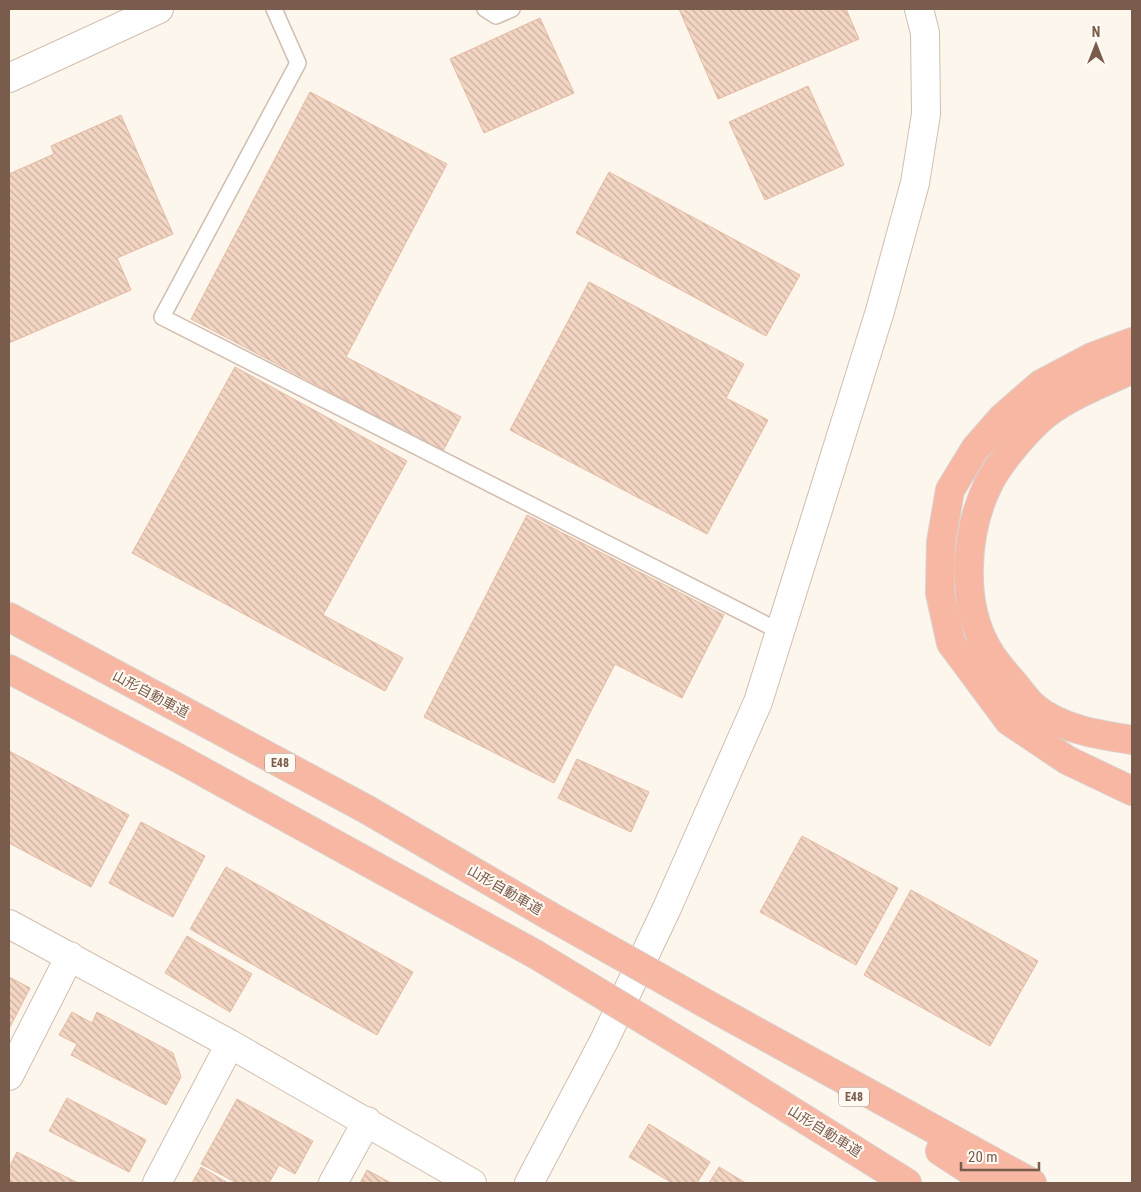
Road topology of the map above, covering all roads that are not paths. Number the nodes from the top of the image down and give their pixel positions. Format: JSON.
{"nodes":[{"id":1,"x":159,"y":9,"type":"edge"},
{"id":2,"x":274,"y":9,"type":"edge"},
{"id":3,"x":485,"y":9,"type":"edge"},
{"id":4,"x":512,"y":9,"type":"edge"},
{"id":5,"x":919,"y":9,"type":"edge"},
{"id":6,"x":9,"y":78,"type":"edge"},
{"id":7,"x":1132,"y":342,"type":"edge"},
{"id":8,"x":1132,"y":369,"type":"edge"},
{"id":9,"x":9,"y":618,"type":"edge"},
{"id":10,"x":779,"y":631,"type":"junction"},
{"id":11,"x":9,"y":669,"type":"edge"},
{"id":12,"x":1132,"y":740,"type":"edge"},
{"id":13,"x":1132,"y":791,"type":"edge"},
{"id":14,"x":9,"y":924,"type":"edge"},
{"id":15,"x":70,"y":956,"type":"junction"},
{"id":16,"x":719,"y":1011,"type":"junction"},
{"id":17,"x":230,"y":1044,"type":"junction"},
{"id":18,"x":9,"y":1076,"type":"edge"},
{"id":19,"x":367,"y":1121,"type":"junction"},
{"id":20,"x":157,"y":1183,"type":"edge"},
{"id":21,"x":333,"y":1183,"type":"edge"},
{"id":22,"x":472,"y":1183,"type":"edge"},
{"id":23,"x":529,"y":1183,"type":"edge"},
{"id":24,"x":907,"y":1183,"type":"edge"},
{"id":25,"x":989,"y":1183,"type":"edge"},
{"id":26,"x":1032,"y":1183,"type":"edge"}],
"edges":[{"from":1,"to":6,"type":"street"},
{"from":2,"to":10,"type":"lane"},
{"from":3,"to":4,"type":"lane"},
{"from":5,"to":10,"type":"street"},
{"from":7,"to":13,"type":"highway"},
{"from":8,"to":12,"type":"highway"},
{"from":9,"to":16,"type":"highway","name":"山形自動車道","number":"E48","bridge":true},
{"from":10,"to":23,"type":"street"},
{"from":11,"to":24,"type":"highway","name":"山形自動車道","bridge":true},
{"from":14,"to":15,"type":"street"},
{"from":15,"to":17,"type":"street"},
{"from":15,"to":18,"type":"street"},
{"from":16,"to":25,"type":"highway","name":"山形自動車道","number":"E48"},
{"from":16,"to":26,"type":"highway"},
{"from":17,"to":19,"type":"street"},
{"from":17,"to":20,"type":"street"},
{"from":19,"to":21,"type":"street"},
{"from":19,"to":22,"type":"street"}]}
